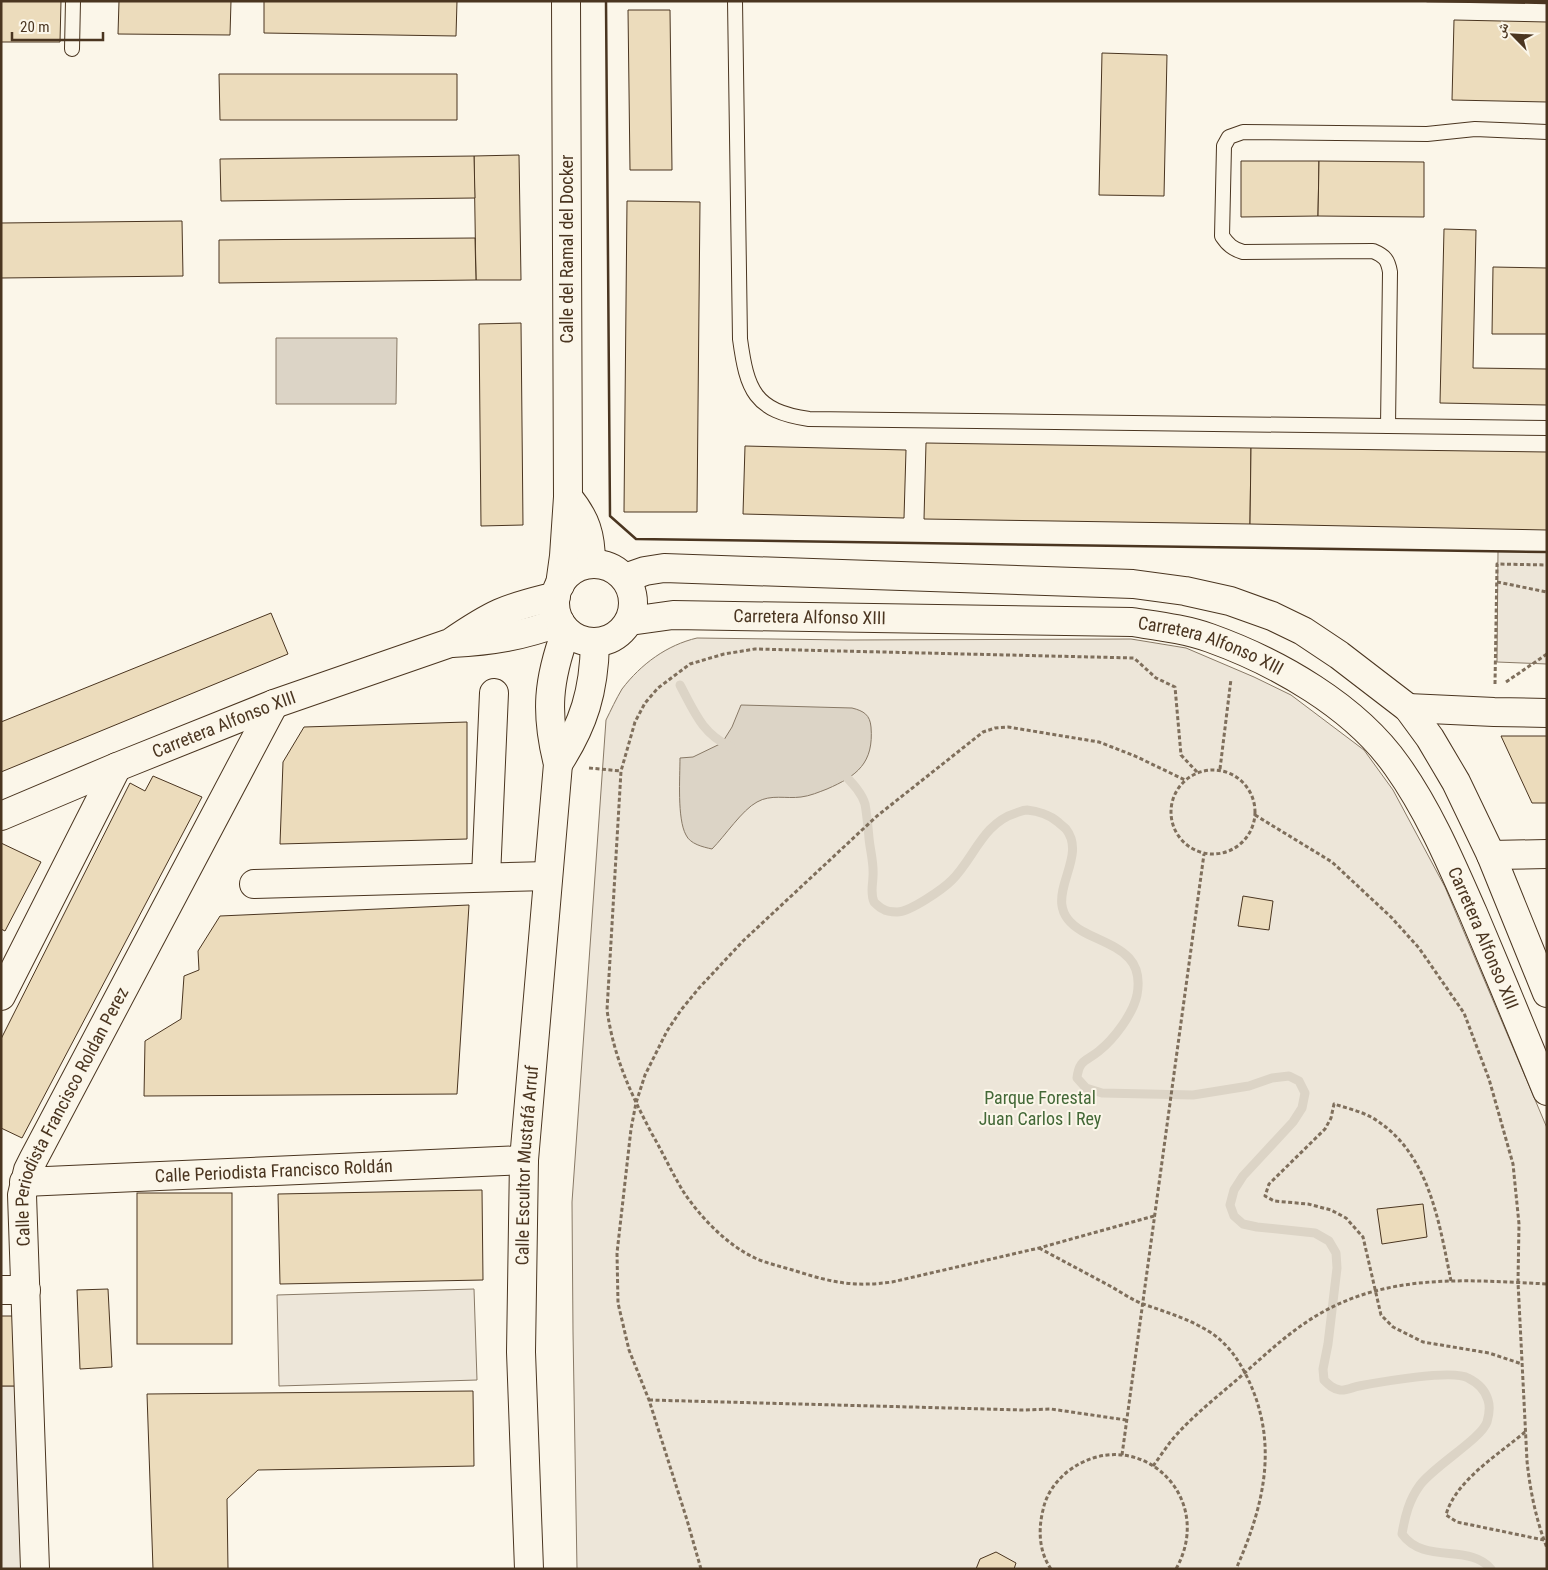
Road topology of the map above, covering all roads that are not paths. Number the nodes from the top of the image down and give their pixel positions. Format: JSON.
{"nodes":[{"id":1,"x":73,"y":1,"type":"edge"},
{"id":2,"x":566,"y":1,"type":"edge"},
{"id":3,"x":735,"y":1,"type":"edge"},
{"id":4,"x":72,"y":49,"type":"dead end"},
{"id":5,"x":1547,"y":132,"type":"edge"},
{"id":6,"x":1388,"y":426,"type":"junction"},
{"id":7,"x":1547,"y":428,"type":"edge"},
{"id":8,"x":568,"y":497,"type":"junction"},
{"id":9,"x":591,"y":563,"type":"junction"},
{"id":10,"x":625,"y":578,"type":"junction"},
{"id":11,"x":558,"y":591,"type":"junction"},
{"id":12,"x":630,"y":621,"type":"junction"},
{"id":13,"x":563,"y":627,"type":"junction"},
{"id":14,"x":450,"y":643,"type":"junction"},
{"id":15,"x":595,"y":643,"type":"junction"},
{"id":16,"x":494,"y":693,"type":"dead end"},
{"id":17,"x":274,"y":704,"type":"junction"},
{"id":18,"x":1408,"y":708,"type":"junction"},
{"id":19,"x":1547,"y":713,"type":"edge"},
{"id":20,"x":558,"y":764,"type":"junction"},
{"id":21,"x":117,"y":767,"type":"junction"},
{"id":22,"x":1,"y":816,"type":"edge"},
{"id":23,"x":1547,"y":854,"type":"edge"},
{"id":24,"x":1492,"y":855,"type":"junction"},
{"id":25,"x":548,"y":876,"type":"junction"},
{"id":26,"x":486,"y":877,"type":"junction"},
{"id":27,"x":254,"y":884,"type":"dead end"},
{"id":28,"x":1547,"y":993,"type":"edge"},
{"id":29,"x":1,"y":996,"type":"edge"},
{"id":30,"x":1547,"y":1091,"type":"edge"},
{"id":31,"x":524,"y":1160,"type":"junction"},
{"id":32,"x":24,"y":1182,"type":"junction"},
{"id":33,"x":13,"y":1290,"type":"edge"},
{"id":34,"x":35,"y":1569,"type":"edge"},
{"id":35,"x":529,"y":1569,"type":"edge"}],
"edges":[{"from":1,"to":4,"type":"lane"},
{"from":2,"to":8,"type":"street","name":"Calle del Ramal del Docker"},
{"from":3,"to":6,"type":"lane"},
{"from":5,"to":6,"type":"lane"},
{"from":6,"to":7,"type":"lane"},
{"from":8,"to":9,"type":"street"},
{"from":8,"to":11,"type":"street","name":"Calle del Ramal del Docker"},
{"from":9,"to":10,"type":"street"},
{"from":9,"to":11,"type":"street"},
{"from":10,"to":12,"type":"street"},
{"from":10,"to":18,"type":"street"},
{"from":11,"to":13,"type":"street"},
{"from":11,"to":14,"type":"street","name":"Carretera Alfonso XIII"},
{"from":12,"to":15,"type":"street"},
{"from":12,"to":30,"type":"street","name":"Carretera Alfonso XIII"},
{"from":13,"to":14,"type":"street","name":"Carretera Alfonso XIII"},
{"from":13,"to":15,"type":"street"},
{"from":13,"to":20,"type":"street","name":"Calle Escultor Mustafá Arruf"},
{"from":14,"to":17,"type":"street","name":"Carretera Alfonso XIII"},
{"from":15,"to":20,"type":"street","name":"Calle Escultor Mustafá Arruf"},
{"from":16,"to":26,"type":"street"},
{"from":17,"to":21,"type":"street","name":"Carretera Alfonso XIII"},
{"from":17,"to":32,"type":"street","name":"Calle Periodista Francisco Roldan Perez"},
{"from":18,"to":19,"type":"street"},
{"from":18,"to":24,"type":"street"},
{"from":20,"to":25,"type":"street","name":"Calle Escultor Mustafá Arruf"},
{"from":21,"to":22,"type":"street","name":"Carretera Alfonso XIII"},
{"from":21,"to":29,"type":"street"},
{"from":23,"to":24,"type":"street"},
{"from":24,"to":28,"type":"street"},
{"from":25,"to":26,"type":"street"},
{"from":25,"to":31,"type":"street","name":"Calle Escultor Mustafá Arruf"},
{"from":26,"to":27,"type":"street"},
{"from":31,"to":32,"type":"street","name":"Calle Periodista Francisco Roldán"},
{"from":31,"to":35,"type":"street","name":"Calle Escultor Mustafá Arruf"},
{"from":32,"to":33,"type":"street","name":"Calle Periodista Francisco Roldan Perez"},
{"from":33,"to":34,"type":"street","name":"Calle Periodista Francisco Roldan Perez"}]}
